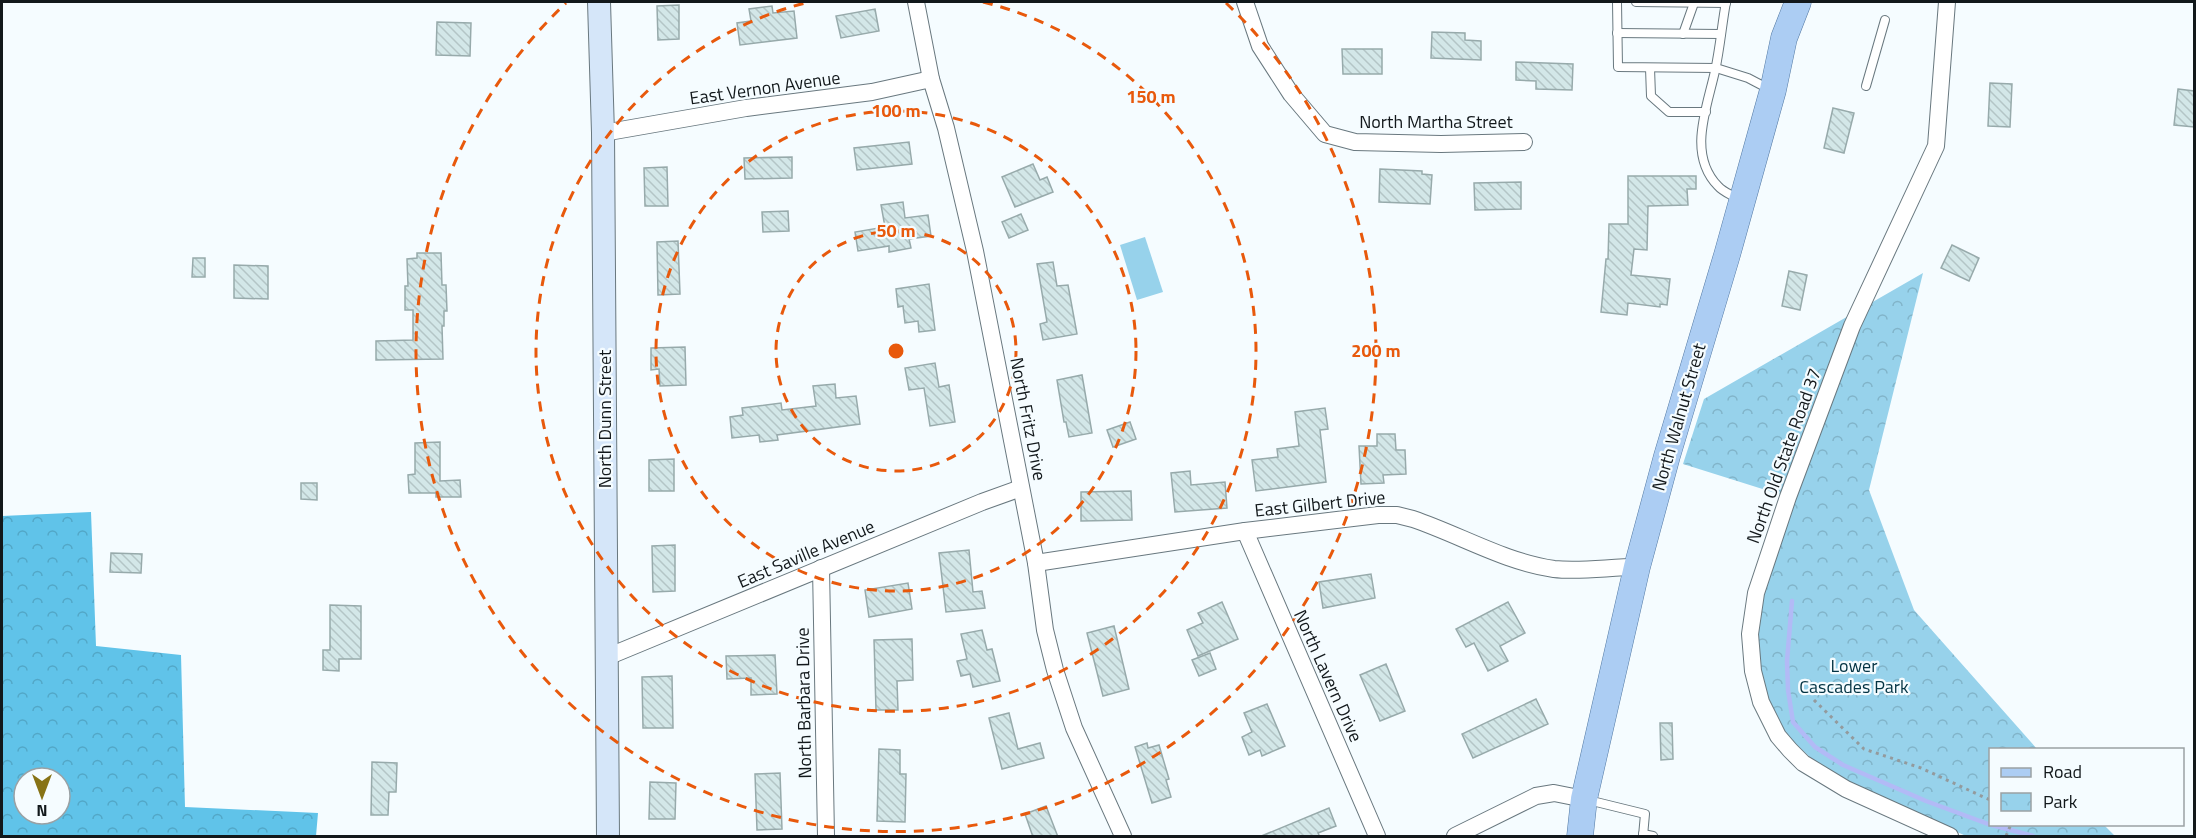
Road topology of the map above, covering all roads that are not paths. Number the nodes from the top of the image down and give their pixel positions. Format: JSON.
{"nodes":[{"id":1,"x":599,"y":2,"type":"edge"},
{"id":2,"x":916,"y":2,"type":"edge"},
{"id":3,"x":1245,"y":2,"type":"edge"},
{"id":4,"x":1617,"y":2,"type":"edge"},
{"id":5,"x":1636,"y":2,"type":"edge"},
{"id":6,"x":1726,"y":2,"type":"edge"},
{"id":7,"x":1798,"y":2,"type":"edge"},
{"id":8,"x":1947,"y":2,"type":"edge"},
{"id":9,"x":1694,"y":3,"type":"edge"},
{"id":10,"x":1885,"y":20,"type":"dead end"},
{"id":11,"x":1617,"y":33,"type":"junction"},
{"id":12,"x":1683,"y":34,"type":"junction"},
{"id":13,"x":1721,"y":34,"type":"junction"},
{"id":14,"x":1650,"y":68,"type":"junction"},
{"id":15,"x":1716,"y":68,"type":"junction"},
{"id":16,"x":931,"y":79,"type":"junction"},
{"id":17,"x":1866,"y":86,"type":"dead end"},
{"id":18,"x":1773,"y":90,"type":"junction"},
{"id":19,"x":1706,"y":112,"type":"junction"},
{"id":20,"x":603,"y":133,"type":"junction"},
{"id":21,"x":1524,"y":142,"type":"dead end"},
{"id":22,"x":1741,"y":200,"type":"junction"},
{"id":23,"x":1021,"y":489,"type":"junction"},
{"id":24,"x":1245,"y":531,"type":"junction"},
{"id":25,"x":1036,"y":562,"type":"junction"},
{"id":26,"x":1637,"y":567,"type":"junction"},
{"id":27,"x":821,"y":568,"type":"junction"},
{"id":28,"x":608,"y":657,"type":"junction"},
{"id":29,"x":1584,"y":799,"type":"junction"},
{"id":30,"x":1643,"y":835,"type":"edge"},
{"id":31,"x":608,"y":837,"type":"edge"},
{"id":32,"x":826,"y":837,"type":"edge"},
{"id":33,"x":1123,"y":837,"type":"edge"},
{"id":34,"x":1377,"y":837,"type":"edge"},
{"id":35,"x":1455,"y":837,"type":"edge"},
{"id":36,"x":1580,"y":837,"type":"edge"},
{"id":37,"x":1653,"y":837,"type":"edge"},
{"id":38,"x":1950,"y":837,"type":"edge"}],
"edges":[{"from":1,"to":20,"type":"street","name":"North Dunn Street"},
{"from":2,"to":16,"type":"street","name":"North Fritz Drive"},
{"from":3,"to":21,"type":"street","name":"North Martha Street"},
{"from":4,"to":11,"type":"lane"},
{"from":5,"to":9,"type":"lane"},
{"from":6,"to":9,"type":"lane"},
{"from":6,"to":13,"type":"lane"},
{"from":7,"to":18,"type":"main road","name":"North Walnut Street"},
{"from":8,"to":38,"type":"street","name":"North Old State Road 37"},
{"from":9,"to":12,"type":"lane"},
{"from":10,"to":17,"type":"lane"},
{"from":11,"to":12,"type":"lane"},
{"from":11,"to":14,"type":"lane"},
{"from":12,"to":13,"type":"lane"},
{"from":13,"to":15,"type":"lane"},
{"from":14,"to":15,"type":"lane"},
{"from":14,"to":19,"type":"lane"},
{"from":15,"to":18,"type":"lane"},
{"from":15,"to":19,"type":"lane"},
{"from":16,"to":20,"type":"street","name":"East Vernon Avenue"},
{"from":16,"to":23,"type":"street","name":"North Fritz Drive"},
{"from":18,"to":22,"type":"main road","name":"North Walnut Street"},
{"from":19,"to":22,"type":"lane"},
{"from":20,"to":28,"type":"street","name":"North Dunn Street"},
{"from":22,"to":26,"type":"main road","name":"North Walnut Street"},
{"from":23,"to":25,"type":"street","name":"North Fritz Drive"},
{"from":23,"to":27,"type":"street","name":"East Saville Avenue"},
{"from":24,"to":25,"type":"street","name":"East Gilbert Drive"},
{"from":24,"to":26,"type":"street","name":"East Gilbert Drive"},
{"from":24,"to":34,"type":"street","name":"North Lavern Drive"},
{"from":25,"to":33,"type":"street","name":"North Fritz Drive"},
{"from":26,"to":29,"type":"main road","name":"North Walnut Street"},
{"from":27,"to":28,"type":"street","name":"East Saville Avenue"},
{"from":27,"to":32,"type":"street","name":"North Barbara Drive"},
{"from":28,"to":31,"type":"street","name":"North Dunn Street"},
{"from":29,"to":30,"type":"lane"},
{"from":29,"to":35,"type":"street"},
{"from":29,"to":36,"type":"main road","name":"North Walnut Street"},
{"from":30,"to":37,"type":"lane"}]}
